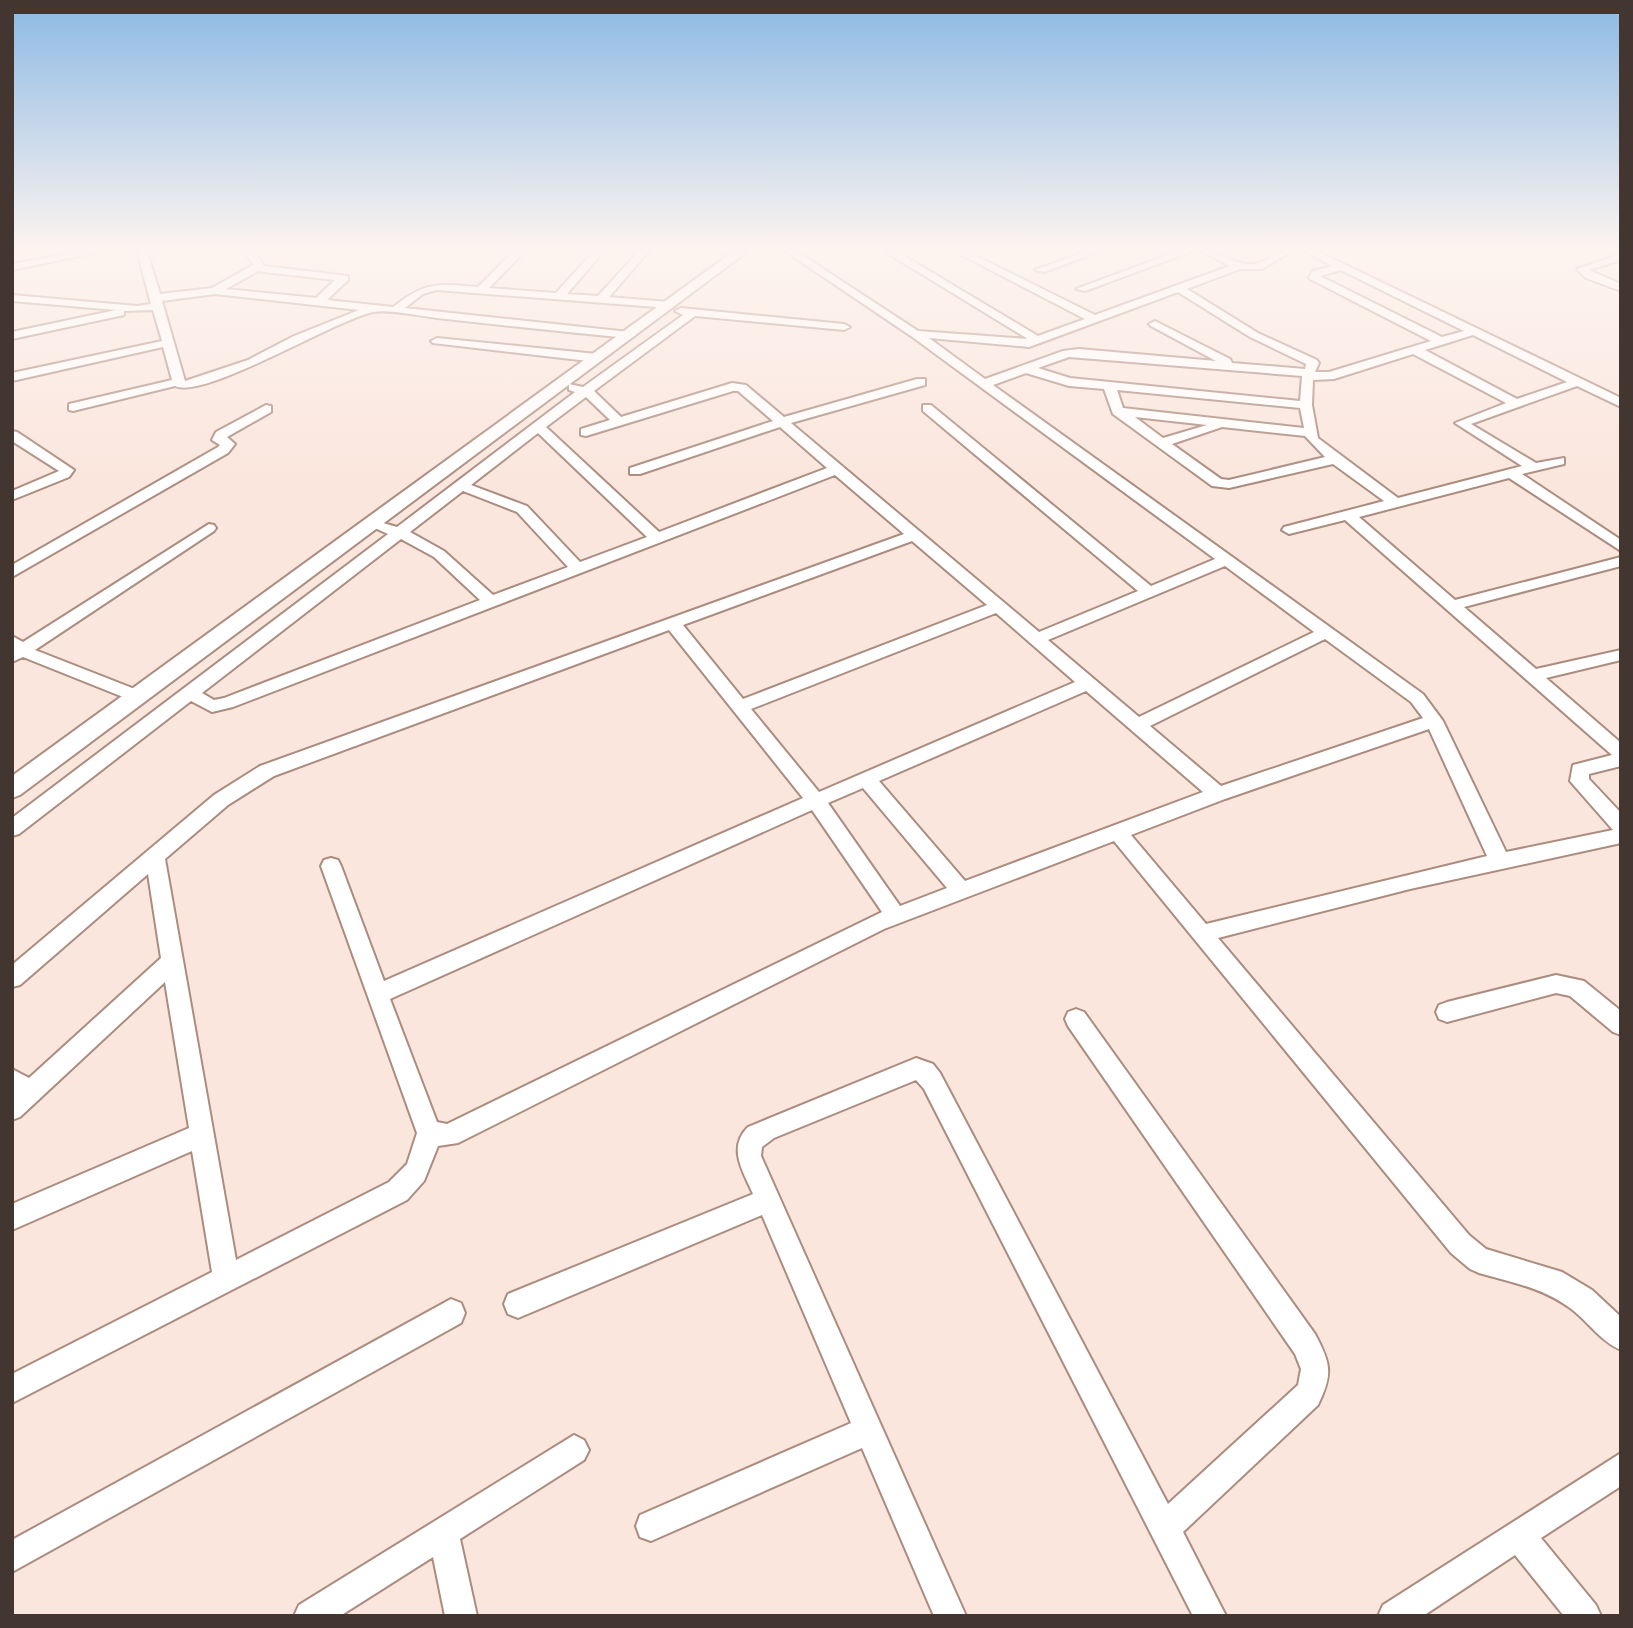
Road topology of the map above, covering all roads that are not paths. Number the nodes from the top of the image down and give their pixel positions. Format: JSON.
{"nodes":[{"id":1,"x":55,"y":327,"type":"edge"},
{"id":2,"x":163,"y":327,"type":"edge"},
{"id":3,"x":326,"y":327,"type":"edge"},
{"id":4,"x":554,"y":327,"type":"edge"},
{"id":5,"x":644,"y":327,"type":"edge"},
{"id":6,"x":653,"y":327,"type":"edge"},
{"id":7,"x":904,"y":327,"type":"edge"},
{"id":8,"x":1015,"y":327,"type":"edge"},
{"id":9,"x":1074,"y":327,"type":"edge"},
{"id":10,"x":1161,"y":327,"type":"edge"},
{"id":11,"x":1243,"y":327,"type":"edge"},
{"id":12,"x":1412,"y":327,"type":"edge"},
{"id":13,"x":1467,"y":327,"type":"edge"},
{"id":14,"x":1475,"y":331,"type":"junction"},
{"id":15,"x":915,"y":334,"type":"junction"},
{"id":16,"x":629,"y":335,"type":"junction"},
{"id":17,"x":12,"y":336,"type":"edge"},
{"id":18,"x":1037,"y":340,"type":"junction"},
{"id":19,"x":437,"y":341,"type":"dead end"},
{"id":20,"x":1440,"y":341,"type":"junction"},
{"id":21,"x":167,"y":343,"type":"junction"},
{"id":22,"x":1415,"y":349,"type":"junction"},
{"id":23,"x":597,"y":358,"type":"junction"},
{"id":24,"x":1233,"y":366,"type":"junction"},
{"id":25,"x":1027,"y":369,"type":"junction"},
{"id":26,"x":1308,"y":375,"type":"junction"},
{"id":27,"x":12,"y":377,"type":"edge"},
{"id":28,"x":178,"y":382,"type":"junction"},
{"id":29,"x":921,"y":382,"type":"dead end"},
{"id":30,"x":1578,"y":382,"type":"junction"},
{"id":31,"x":983,"y":384,"type":"junction"},
{"id":32,"x":1109,"y":386,"type":"junction"},
{"id":33,"x":573,"y":388,"type":"junction"},
{"id":34,"x":1515,"y":403,"type":"junction"},
{"id":35,"x":1621,"y":403,"type":"edge"},
{"id":36,"x":1306,"y":405,"type":"junction"},
{"id":37,"x":73,"y":407,"type":"dead end"},
{"id":38,"x":927,"y":408,"type":"dead end"},
{"id":39,"x":266,"y":409,"type":"dead end"},
{"id":40,"x":1118,"y":411,"type":"junction"},
{"id":41,"x":619,"y":422,"type":"junction"},
{"id":42,"x":782,"y":422,"type":"junction"},
{"id":43,"x":1227,"y":424,"type":"junction"},
{"id":44,"x":539,"y":427,"type":"junction"},
{"id":45,"x":586,"y":432,"type":"dead end"},
{"id":46,"x":1310,"y":433,"type":"junction"},
{"id":47,"x":12,"y":435,"type":"edge"},
{"id":48,"x":1163,"y":442,"type":"junction"},
{"id":49,"x":1335,"y":459,"type":"junction"},
{"id":50,"x":1559,"y":461,"type":"dead end"},
{"id":51,"x":1533,"y":467,"type":"junction"},
{"id":52,"x":837,"y":469,"type":"junction"},
{"id":53,"x":635,"y":471,"type":"dead end"},
{"id":54,"x":1511,"y":473,"type":"junction"},
{"id":55,"x":462,"y":486,"type":"junction"},
{"id":56,"x":12,"y":496,"type":"edge"},
{"id":57,"x":1396,"y":503,"type":"junction"},
{"id":58,"x":1348,"y":515,"type":"junction"},
{"id":59,"x":209,"y":528,"type":"dead end"},
{"id":60,"x":387,"y":529,"type":"junction"},
{"id":61,"x":1289,"y":530,"type":"dead end"},
{"id":62,"x":915,"y":535,"type":"junction"},
{"id":63,"x":658,"y":539,"type":"junction"},
{"id":64,"x":1621,"y":547,"type":"edge"},
{"id":65,"x":1228,"y":559,"type":"junction"},
{"id":66,"x":1621,"y":561,"type":"edge"},
{"id":67,"x":579,"y":569,"type":"junction"},
{"id":68,"x":12,"y":572,"type":"edge"},
{"id":69,"x":1149,"y":592,"type":"junction"},
{"id":70,"x":491,"y":604,"type":"junction"},
{"id":71,"x":999,"y":606,"type":"junction"},
{"id":72,"x":1450,"y":607,"type":"junction"},
{"id":73,"x":672,"y":623,"type":"junction"},
{"id":74,"x":1327,"y":632,"type":"junction"},
{"id":75,"x":1037,"y":639,"type":"junction"},
{"id":76,"x":16,"y":650,"type":"edge"},
{"id":77,"x":1621,"y":655,"type":"edge"},
{"id":78,"x":1531,"y":676,"type":"junction"},
{"id":79,"x":1088,"y":682,"type":"junction"},
{"id":80,"x":190,"y":693,"type":"junction"},
{"id":81,"x":139,"y":697,"type":"junction"},
{"id":82,"x":740,"y":707,"type":"junction"},
{"id":83,"x":1434,"y":721,"type":"junction"},
{"id":84,"x":1138,"y":725,"type":"junction"},
{"id":85,"x":1621,"y":753,"type":"edge"},
{"id":86,"x":1621,"y":759,"type":"edge"},
{"id":87,"x":866,"y":779,"type":"junction"},
{"id":88,"x":12,"y":789,"type":"edge"},
{"id":89,"x":1218,"y":794,"type":"junction"},
{"id":90,"x":816,"y":801,"type":"junction"},
{"id":91,"x":1621,"y":826,"type":"edge"},
{"id":92,"x":12,"y":829,"type":"edge"},
{"id":93,"x":1117,"y":832,"type":"junction"},
{"id":94,"x":1621,"y":836,"type":"edge"},
{"id":95,"x":155,"y":856,"type":"junction"},
{"id":96,"x":1499,"y":859,"type":"junction"},
{"id":97,"x":331,"y":866,"type":"dead end"},
{"id":98,"x":961,"y":890,"type":"junction"},
{"id":99,"x":896,"y":916,"type":"junction"},
{"id":100,"x":1202,"y":934,"type":"junction"},
{"id":101,"x":173,"y":961,"type":"junction"},
{"id":102,"x":12,"y":978,"type":"edge"},
{"id":103,"x":378,"y":994,"type":"junction"},
{"id":104,"x":1447,"y":1012,"type":"dead end"},
{"id":105,"x":1076,"y":1019,"type":"dead end"},
{"id":106,"x":1621,"y":1026,"type":"edge"},
{"id":107,"x":21,"y":1086,"type":"edge"},
{"id":108,"x":12,"y":1109,"type":"edge"},
{"id":109,"x":429,"y":1132,"type":"junction"},
{"id":110,"x":201,"y":1135,"type":"junction"},
{"id":111,"x":768,"y":1200,"type":"junction"},
{"id":112,"x":12,"y":1217,"type":"edge"},
{"id":113,"x":226,"y":1279,"type":"junction"},
{"id":114,"x":518,"y":1304,"type":"dead end"},
{"id":115,"x":451,"y":1313,"type":"dead end"},
{"id":116,"x":1621,"y":1336,"type":"edge"},
{"id":117,"x":12,"y":1390,"type":"edge"},
{"id":118,"x":869,"y":1430,"type":"junction"},
{"id":119,"x":574,"y":1450,"type":"dead end"},
{"id":120,"x":1621,"y":1468,"type":"edge"},
{"id":121,"x":651,"y":1527,"type":"dead end"},
{"id":122,"x":1164,"y":1529,"type":"junction"},
{"id":123,"x":443,"y":1532,"type":"junction"},
{"id":124,"x":1519,"y":1536,"type":"junction"},
{"id":125,"x":12,"y":1558,"type":"edge"},
{"id":126,"x":310,"y":1616,"type":"edge"},
{"id":127,"x":461,"y":1616,"type":"edge"},
{"id":128,"x":950,"y":1616,"type":"edge"},
{"id":129,"x":1210,"y":1616,"type":"edge"},
{"id":130,"x":1394,"y":1616,"type":"edge"},
{"id":131,"x":1585,"y":1616,"type":"edge"}],
"edges":[{"from":1,"to":17,"type":"street"},
{"from":2,"to":21,"type":"street"},
{"from":3,"to":28,"type":"street"},
{"from":4,"to":16,"type":"street"},
{"from":5,"to":16,"type":"street"},
{"from":6,"to":33,"type":"street"},
{"from":7,"to":15,"type":"street"},
{"from":8,"to":18,"type":"street"},
{"from":9,"to":18,"type":"street"},
{"from":10,"to":24,"type":"street"},
{"from":11,"to":26,"type":"street"},
{"from":12,"to":20,"type":"street"},
{"from":13,"to":14,"type":"street"},
{"from":14,"to":20,"type":"street"},
{"from":14,"to":30,"type":"street"},
{"from":15,"to":18,"type":"street"},
{"from":15,"to":31,"type":"street"},
{"from":16,"to":23,"type":"street"},
{"from":19,"to":23,"type":"street"},
{"from":20,"to":22,"type":"street"},
{"from":21,"to":27,"type":"street"},
{"from":21,"to":28,"type":"street"},
{"from":22,"to":26,"type":"street"},
{"from":22,"to":34,"type":"street"},
{"from":23,"to":33,"type":"street"},
{"from":24,"to":25,"type":"street"},
{"from":24,"to":26,"type":"street"},
{"from":25,"to":31,"type":"street"},
{"from":25,"to":32,"type":"street"},
{"from":26,"to":36,"type":"street"},
{"from":28,"to":37,"type":"street"},
{"from":29,"to":42,"type":"street"},
{"from":30,"to":34,"type":"street"},
{"from":30,"to":35,"type":"street"},
{"from":31,"to":65,"type":"street"},
{"from":32,"to":36,"type":"street"},
{"from":32,"to":40,"type":"street"},
{"from":33,"to":41,"type":"street"},
{"from":33,"to":44,"type":"street"},
{"from":33,"to":60,"type":"street"},
{"from":34,"to":51,"type":"street"},
{"from":36,"to":46,"type":"street"},
{"from":38,"to":69,"type":"street"},
{"from":39,"to":68,"type":"street"},
{"from":40,"to":43,"type":"street"},
{"from":40,"to":48,"type":"street"},
{"from":41,"to":42,"type":"street"},
{"from":41,"to":45,"type":"street"},
{"from":42,"to":52,"type":"street"},
{"from":42,"to":53,"type":"street"},
{"from":43,"to":46,"type":"street"},
{"from":43,"to":48,"type":"street"},
{"from":44,"to":55,"type":"street"},
{"from":44,"to":63,"type":"street"},
{"from":46,"to":49,"type":"street"},
{"from":47,"to":56,"type":"street"},
{"from":48,"to":49,"type":"street"},
{"from":49,"to":57,"type":"street"},
{"from":50,"to":51,"type":"street"},
{"from":51,"to":54,"type":"street"},
{"from":52,"to":62,"type":"street"},
{"from":52,"to":63,"type":"street"},
{"from":54,"to":57,"type":"street"},
{"from":54,"to":64,"type":"street"},
{"from":55,"to":60,"type":"street"},
{"from":55,"to":67,"type":"street"},
{"from":57,"to":58,"type":"street"},
{"from":58,"to":61,"type":"street"},
{"from":58,"to":72,"type":"street"},
{"from":59,"to":76,"type":"street"},
{"from":60,"to":70,"type":"street"},
{"from":60,"to":80,"type":"street"},
{"from":60,"to":81,"type":"street"},
{"from":62,"to":71,"type":"street"},
{"from":62,"to":73,"type":"street"},
{"from":63,"to":67,"type":"street"},
{"from":65,"to":69,"type":"street"},
{"from":65,"to":74,"type":"street"},
{"from":66,"to":72,"type":"street"},
{"from":67,"to":70,"type":"street"},
{"from":69,"to":75,"type":"street"},
{"from":70,"to":80,"type":"street"},
{"from":71,"to":75,"type":"street"},
{"from":71,"to":82,"type":"street"},
{"from":72,"to":78,"type":"street"},
{"from":73,"to":82,"type":"street"},
{"from":73,"to":95,"type":"street"},
{"from":74,"to":83,"type":"street"},
{"from":74,"to":84,"type":"street"},
{"from":75,"to":79,"type":"street"},
{"from":76,"to":81,"type":"street"},
{"from":77,"to":78,"type":"street"},
{"from":78,"to":85,"type":"street"},
{"from":79,"to":84,"type":"street"},
{"from":79,"to":87,"type":"street"},
{"from":80,"to":92,"type":"street"},
{"from":81,"to":88,"type":"street"},
{"from":82,"to":90,"type":"street"},
{"from":83,"to":89,"type":"street"},
{"from":83,"to":96,"type":"street"},
{"from":84,"to":89,"type":"street"},
{"from":86,"to":91,"type":"street"},
{"from":87,"to":90,"type":"street"},
{"from":87,"to":98,"type":"street"},
{"from":89,"to":93,"type":"street"},
{"from":90,"to":99,"type":"street"},
{"from":90,"to":103,"type":"street"},
{"from":93,"to":98,"type":"street"},
{"from":93,"to":100,"type":"street"},
{"from":94,"to":96,"type":"street"},
{"from":95,"to":101,"type":"street"},
{"from":95,"to":102,"type":"street"},
{"from":96,"to":100,"type":"street"},
{"from":97,"to":103,"type":"street"},
{"from":98,"to":99,"type":"street"},
{"from":99,"to":109,"type":"street"},
{"from":100,"to":116,"type":"street"},
{"from":101,"to":107,"type":"street"},
{"from":101,"to":110,"type":"street"},
{"from":103,"to":109,"type":"street"},
{"from":104,"to":106,"type":"street"},
{"from":105,"to":122,"type":"street"},
{"from":107,"to":108,"type":"street"},
{"from":109,"to":113,"type":"street"},
{"from":110,"to":112,"type":"street"},
{"from":110,"to":113,"type":"street"},
{"from":111,"to":114,"type":"street"},
{"from":111,"to":118,"type":"street"},
{"from":111,"to":122,"type":"street"},
{"from":113,"to":117,"type":"street"},
{"from":115,"to":125,"type":"street"},
{"from":118,"to":121,"type":"street"},
{"from":118,"to":128,"type":"street"},
{"from":119,"to":123,"type":"street"},
{"from":120,"to":124,"type":"street"},
{"from":122,"to":129,"type":"street"},
{"from":123,"to":126,"type":"street"},
{"from":123,"to":127,"type":"street"},
{"from":124,"to":130,"type":"street"},
{"from":124,"to":131,"type":"street"}]}
